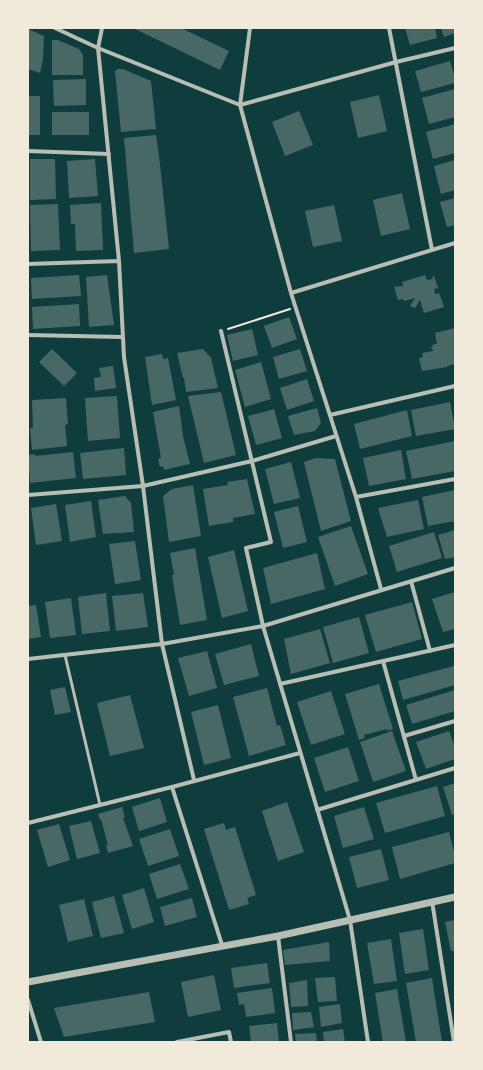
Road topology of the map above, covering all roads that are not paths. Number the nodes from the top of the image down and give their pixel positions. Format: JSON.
{"nodes":[{"id":1,"x":55,"y":28,"type":"edge"},
{"id":2,"x":102,"y":28,"type":"edge"},
{"id":3,"x":250,"y":28,"type":"edge"},
{"id":4,"x":388,"y":28,"type":"edge"},
{"id":5,"x":98,"y":48,"type":"junction"},
{"id":6,"x":455,"y":48,"type":"edge"},
{"id":7,"x":396,"y":62,"type":"junction"},
{"id":8,"x":240,"y":105,"type":"junction"},
{"id":9,"x":28,"y":151,"type":"edge"},
{"id":10,"x":109,"y":154,"type":"junction"},
{"id":11,"x":455,"y":243,"type":"edge"},
{"id":12,"x":432,"y":250,"type":"junction"},
{"id":13,"x":119,"y":261,"type":"junction"},
{"id":14,"x":28,"y":264,"type":"edge"},
{"id":15,"x":291,"y":294,"type":"junction"},
{"id":16,"x":221,"y":331,"type":"road end"},
{"id":17,"x":28,"y":335,"type":"edge"},
{"id":18,"x":122,"y":337,"type":"junction"},
{"id":19,"x":455,"y":386,"type":"edge"},
{"id":20,"x":330,"y":415,"type":"junction"},
{"id":21,"x":336,"y":436,"type":"junction"},
{"id":22,"x":252,"y":461,"type":"junction"},
{"id":23,"x":455,"y":479,"type":"edge"},
{"id":24,"x":143,"y":486,"type":"junction"},
{"id":25,"x":28,"y":495,"type":"edge"},
{"id":26,"x":356,"y":497,"type":"junction"},
{"id":27,"x":455,"y":568,"type":"edge"},
{"id":28,"x":411,"y":580,"type":"junction"},
{"id":29,"x":381,"y":590,"type":"junction"},
{"id":30,"x":263,"y":626,"type":"junction"},
{"id":31,"x":162,"y":644,"type":"junction"},
{"id":32,"x":455,"y":645,"type":"edge"},
{"id":33,"x":430,"y":651,"type":"junction"},
{"id":34,"x":65,"y":655,"type":"junction"},
{"id":35,"x":28,"y":659,"type":"edge"},
{"id":36,"x":383,"y":661,"type":"junction"},
{"id":37,"x":280,"y":684,"type":"junction"},
{"id":38,"x":455,"y":721,"type":"edge"},
{"id":39,"x":404,"y":736,"type":"junction"},
{"id":40,"x":300,"y":753,"type":"junction"},
{"id":41,"x":455,"y":768,"type":"edge"},
{"id":42,"x":194,"y":780,"type":"junction"},
{"id":43,"x":416,"y":780,"type":"junction"},
{"id":44,"x":172,"y":787,"type":"junction"},
{"id":45,"x":100,"y":805,"type":"junction"},
{"id":46,"x":317,"y":810,"type":"junction"},
{"id":47,"x":28,"y":822,"type":"edge"},
{"id":48,"x":455,"y":896,"type":"edge"},
{"id":49,"x":432,"y":901,"type":"junction"},
{"id":50,"x":350,"y":920,"type":"junction"},
{"id":51,"x":278,"y":936,"type":"junction"},
{"id":52,"x":222,"y":945,"type":"junction"},
{"id":53,"x":28,"y":982,"type":"edge"},
{"id":54,"x":28,"y":1000,"type":"edge"},
{"id":55,"x":455,"y":1013,"type":"edge"},
{"id":56,"x":449,"y":1014,"type":"junction"},
{"id":57,"x":41,"y":1042,"type":"edge"},
{"id":58,"x":177,"y":1042,"type":"edge"},
{"id":59,"x":231,"y":1042,"type":"edge"},
{"id":60,"x":291,"y":1042,"type":"edge"},
{"id":61,"x":368,"y":1042,"type":"edge"},
{"id":62,"x":454,"y":1042,"type":"edge"}],
"edges":[{"from":1,"to":5,"type":"street"},
{"from":2,"to":5,"type":"street"},
{"from":3,"to":8,"type":"street"},
{"from":4,"to":7,"type":"street"},
{"from":5,"to":8,"type":"street"},
{"from":5,"to":10,"type":"street"},
{"from":6,"to":7,"type":"street"},
{"from":7,"to":8,"type":"street"},
{"from":7,"to":12,"type":"street"},
{"from":8,"to":15,"type":"street"},
{"from":9,"to":10,"type":"street"},
{"from":10,"to":13,"type":"street"},
{"from":11,"to":12,"type":"street"},
{"from":12,"to":15,"type":"street"},
{"from":13,"to":14,"type":"street"},
{"from":13,"to":18,"type":"street"},
{"from":15,"to":20,"type":"street"},
{"from":16,"to":22,"type":"street"},
{"from":17,"to":18,"type":"street"},
{"from":18,"to":24,"type":"street"},
{"from":19,"to":20,"type":"street"},
{"from":20,"to":21,"type":"street"},
{"from":21,"to":22,"type":"street"},
{"from":21,"to":26,"type":"street"},
{"from":22,"to":24,"type":"street"},
{"from":22,"to":30,"type":"street"},
{"from":23,"to":26,"type":"street"},
{"from":24,"to":25,"type":"street"},
{"from":24,"to":31,"type":"street"},
{"from":26,"to":29,"type":"street"},
{"from":27,"to":28,"type":"street"},
{"from":28,"to":29,"type":"street"},
{"from":28,"to":33,"type":"street"},
{"from":29,"to":30,"type":"street"},
{"from":30,"to":31,"type":"street"},
{"from":30,"to":37,"type":"street"},
{"from":31,"to":34,"type":"street"},
{"from":31,"to":42,"type":"street"},
{"from":32,"to":33,"type":"street"},
{"from":33,"to":36,"type":"street"},
{"from":34,"to":35,"type":"street"},
{"from":34,"to":45,"type":"lane"},
{"from":36,"to":37,"type":"street"},
{"from":36,"to":39,"type":"street"},
{"from":37,"to":40,"type":"street"},
{"from":38,"to":39,"type":"street"},
{"from":39,"to":43,"type":"street"},
{"from":40,"to":42,"type":"street"},
{"from":40,"to":46,"type":"street"},
{"from":41,"to":43,"type":"street"},
{"from":42,"to":44,"type":"street"},
{"from":43,"to":46,"type":"street"},
{"from":44,"to":45,"type":"street"},
{"from":44,"to":52,"type":"street"},
{"from":45,"to":47,"type":"street"},
{"from":46,"to":50,"type":"street"},
{"from":48,"to":49,"type":"street"},
{"from":49,"to":50,"type":"street"},
{"from":49,"to":56,"type":"street"},
{"from":50,"to":51,"type":"street"},
{"from":50,"to":61,"type":"street"},
{"from":51,"to":52,"type":"street"},
{"from":51,"to":60,"type":"street"},
{"from":52,"to":53,"type":"street"},
{"from":54,"to":57,"type":"street"},
{"from":55,"to":56,"type":"street"},
{"from":56,"to":62,"type":"street"},
{"from":58,"to":59,"type":"street"}]}
